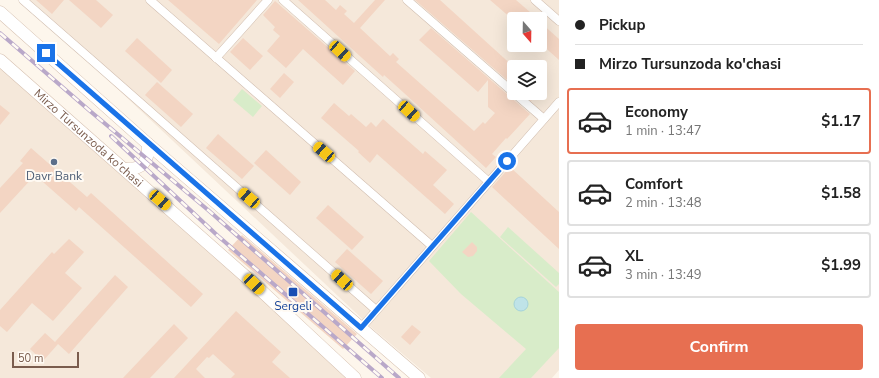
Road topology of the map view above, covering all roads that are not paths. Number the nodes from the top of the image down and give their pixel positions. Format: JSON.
{"nodes":[{"id":1,"x":23,"y":0,"type":"edge"},
{"id":2,"x":150,"y":0,"type":"edge"},
{"id":3,"x":268,"y":0,"type":"edge"},
{"id":4,"x":283,"y":0,"type":"edge"},
{"id":5,"x":407,"y":0,"type":"edge"},
{"id":6,"x":535,"y":0,"type":"edge"},
{"id":7,"x":0,"y":12,"type":"edge"},
{"id":8,"x":559,"y":21,"type":"edge"},
{"id":9,"x":216,"y":58,"type":"junction"},
{"id":10,"x":0,"y":60,"type":"edge"},
{"id":11,"x":559,"y":102,"type":"edge"},
{"id":12,"x":544,"y":119,"type":"junction"},
{"id":13,"x":148,"y":144,"type":"junction"},
{"id":14,"x":124,"y":169,"type":"junction"},
{"id":15,"x":489,"y":182,"type":"junction"},
{"id":16,"x":432,"y":246,"type":"junction"},
{"id":17,"x":376,"y":310,"type":"junction"},
{"id":18,"x":361,"y":328,"type":"junction"},
{"id":19,"x":355,"y":378,"type":"edge"},
{"id":20,"x":419,"y":378,"type":"edge"}],
"edges":[{"from":1,"to":17,"type":"street"},
{"from":2,"to":9,"type":"street"},
{"from":3,"to":9,"type":"street"},
{"from":4,"to":15,"type":"street"},
{"from":5,"to":12,"type":"street"},
{"from":6,"to":8,"type":"street"},
{"from":7,"to":13,"type":"main road"},
{"from":9,"to":16,"type":"street"},
{"from":10,"to":14,"type":"main road","name":"Mirzo Tursunzoda ko'chasi"},
{"from":11,"to":12,"type":"street"},
{"from":12,"to":15,"type":"street"},
{"from":13,"to":14,"type":"main road"},
{"from":13,"to":18,"type":"main road"},
{"from":14,"to":19,"type":"main road","name":"Mirzo Tursunzoda ko'chasi"},
{"from":15,"to":16,"type":"street"},
{"from":16,"to":17,"type":"street"},
{"from":17,"to":18,"type":"street"},
{"from":18,"to":20,"type":"main road"}]}
